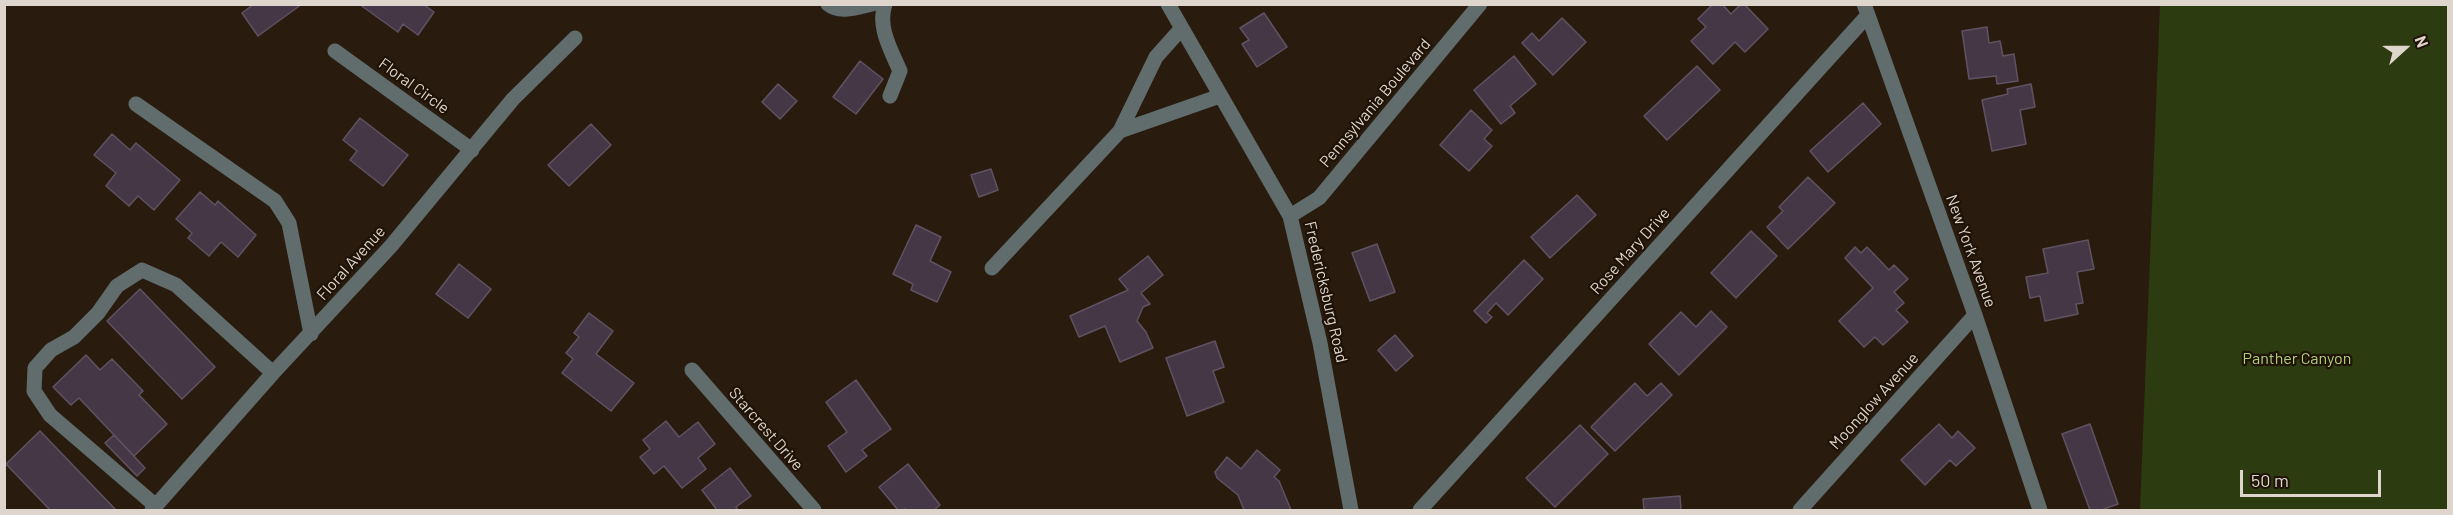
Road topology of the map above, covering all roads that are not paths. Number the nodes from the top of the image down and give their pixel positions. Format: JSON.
{"nodes":[{"id":1,"x":828,"y":4,"type":"edge"},
{"id":2,"x":872,"y":4,"type":"edge"},
{"id":3,"x":885,"y":4,"type":"edge"},
{"id":4,"x":1168,"y":4,"type":"edge"},
{"id":5,"x":1480,"y":4,"type":"edge"},
{"id":6,"x":1866,"y":10,"type":"edge"},
{"id":7,"x":1181,"y":29,"type":"junction"},
{"id":8,"x":575,"y":39,"type":"dead end"},
{"id":9,"x":335,"y":51,"type":"dead end"},
{"id":10,"x":890,"y":96,"type":"dead end"},
{"id":11,"x":1220,"y":96,"type":"junction"},
{"id":12,"x":136,"y":104,"type":"dead end"},
{"id":13,"x":1120,"y":131,"type":"junction"},
{"id":14,"x":472,"y":150,"type":"junction"},
{"id":15,"x":1290,"y":216,"type":"junction"},
{"id":16,"x":992,"y":268,"type":"dead end"},
{"id":17,"x":1975,"y":315,"type":"junction"},
{"id":18,"x":311,"y":334,"type":"junction"},
{"id":19,"x":692,"y":370,"type":"dead end"},
{"id":20,"x":273,"y":373,"type":"junction"},
{"id":21,"x":154,"y":508,"type":"edge"},
{"id":22,"x":814,"y":510,"type":"edge"},
{"id":23,"x":1351,"y":510,"type":"edge"},
{"id":24,"x":1420,"y":510,"type":"edge"},
{"id":25,"x":1800,"y":510,"type":"edge"},
{"id":26,"x":2040,"y":510,"type":"edge"}],
"edges":[{"from":1,"to":2,"type":"street"},
{"from":3,"to":10,"type":"street"},
{"from":4,"to":7,"type":"street","name":"Fredericksburg Road"},
{"from":5,"to":15,"type":"street","name":"Pennsylvania Boulevard"},
{"from":6,"to":17,"type":"street","name":"New York Avenue"},
{"from":6,"to":24,"type":"street","name":"Rose Mary Drive"},
{"from":7,"to":11,"type":"street","name":"Fredericksburg Road"},
{"from":7,"to":13,"type":"street"},
{"from":8,"to":14,"type":"street","name":"Floral Avenue"},
{"from":9,"to":14,"type":"street","name":"Floral Circle"},
{"from":11,"to":13,"type":"street"},
{"from":11,"to":15,"type":"street","name":"Fredericksburg Road"},
{"from":12,"to":18,"type":"street"},
{"from":13,"to":16,"type":"street"},
{"from":14,"to":18,"type":"street","name":"Floral Avenue"},
{"from":15,"to":23,"type":"street","name":"Fredericksburg Road"},
{"from":17,"to":25,"type":"street","name":"Moonglow Avenue"},
{"from":17,"to":26,"type":"street","name":"New York Avenue"},
{"from":18,"to":20,"type":"street","name":"Floral Avenue"},
{"from":19,"to":22,"type":"street","name":"Starcrest Drive"},
{"from":20,"to":21,"type":"street","name":"Floral Avenue"},
{"from":20,"to":21,"type":"street"}]}
